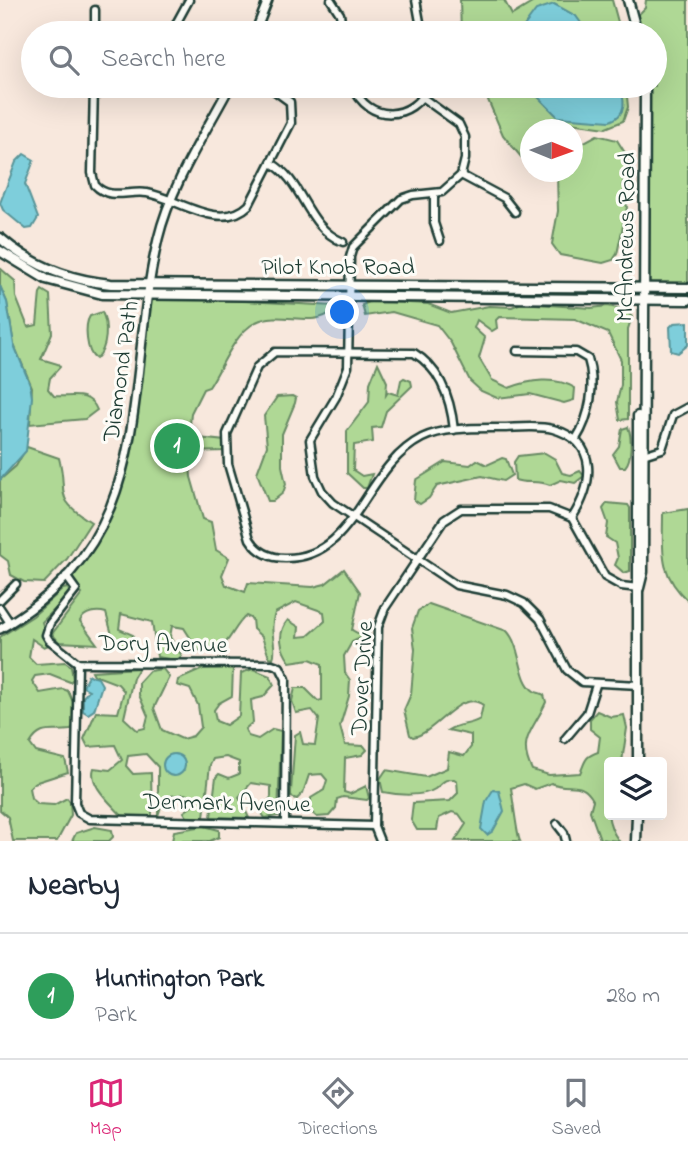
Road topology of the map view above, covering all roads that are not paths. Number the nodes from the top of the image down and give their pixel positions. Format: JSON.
{"nodes":[{"id":1,"x":268,"y":0,"type":"edge"},
{"id":2,"x":331,"y":0,"type":"edge"},
{"id":3,"x":416,"y":0,"type":"edge"},
{"id":4,"x":628,"y":0,"type":"edge"},
{"id":5,"x":186,"y":1,"type":"edge"},
{"id":6,"x":95,"y":10,"type":"dead end"},
{"id":7,"x":95,"y":21,"type":"edge"},
{"id":8,"x":179,"y":21,"type":"edge"},
{"id":9,"x":260,"y":21,"type":"edge"},
{"id":10,"x":341,"y":21,"type":"edge"},
{"id":11,"x":420,"y":21,"type":"edge"},
{"id":12,"x":634,"y":21,"type":"edge"},
{"id":13,"x":94,"y":98,"type":"edge"},
{"id":14,"x":224,"y":98,"type":"edge"},
{"id":15,"x":285,"y":98,"type":"edge"},
{"id":16,"x":361,"y":98,"type":"edge"},
{"id":17,"x":423,"y":98,"type":"joint"},
{"id":18,"x":645,"y":98,"type":"edge"},
{"id":19,"x":271,"y":163,"type":"junction"},
{"id":20,"x":461,"y":175,"type":"junction"},
{"id":21,"x":434,"y":194,"type":"junction"},
{"id":22,"x":170,"y":202,"type":"junction"},
{"id":23,"x":514,"y":212,"type":"dead end"},
{"id":24,"x":0,"y":238,"type":"edge"},
{"id":25,"x":440,"y":240,"type":"dead end"},
{"id":26,"x":343,"y":242,"type":"dead end"},
{"id":27,"x":0,"y":251,"type":"edge"},
{"id":28,"x":151,"y":284,"type":"junction"},
{"id":29,"x":350,"y":285,"type":"junction"},
{"id":30,"x":644,"y":287,"type":"junction"},
{"id":31,"x":688,"y":288,"type":"edge"},
{"id":32,"x":150,"y":295,"type":"junction"},
{"id":33,"x":350,"y":298,"type":"junction"},
{"id":34,"x":643,"y":299,"type":"junction"},
{"id":35,"x":688,"y":300,"type":"edge"},
{"id":36,"x":349,"y":350,"type":"junction"},
{"id":37,"x":517,"y":351,"type":"dead end"},
{"id":38,"x":641,"y":388,"type":"junction"},
{"id":39,"x":688,"y":407,"type":"edge"},
{"id":40,"x":454,"y":430,"type":"junction"},
{"id":41,"x":576,"y":439,"type":"junction"},
{"id":42,"x":643,"y":455,"type":"junction"},
{"id":43,"x":353,"y":516,"type":"junction"},
{"id":44,"x":572,"y":519,"type":"junction"},
{"id":45,"x":417,"y":560,"type":"junction"},
{"id":46,"x":66,"y":576,"type":"junction"},
{"id":47,"x":16,"y":584,"type":"dead end"},
{"id":48,"x":639,"y":588,"type":"junction"},
{"id":49,"x":0,"y":600,"type":"edge"},
{"id":50,"x":0,"y":608,"type":"edge"},
{"id":51,"x":10,"y":623,"type":"junction"},
{"id":52,"x":0,"y":629,"type":"edge"},
{"id":53,"x":78,"y":663,"type":"junction"},
{"id":54,"x":596,"y":685,"type":"junction"},
{"id":55,"x":639,"y":685,"type":"junction"},
{"id":56,"x":565,"y":739,"type":"dead end"},
{"id":57,"x":638,"y":757,"type":"edge"},
{"id":58,"x":637,"y":820,"type":"edge"},
{"id":59,"x":285,"y":822,"type":"junction"},
{"id":60,"x":556,"y":824,"type":"dead end"},
{"id":61,"x":374,"y":826,"type":"junction"},
{"id":62,"x":380,"y":841,"type":"edge"},
{"id":63,"x":566,"y":841,"type":"edge"},
{"id":64,"x":636,"y":841,"type":"edge"}],
"edges":[{"from":1,"to":9,"type":"street"},
{"from":2,"to":10,"type":"street"},
{"from":3,"to":11,"type":"street"},
{"from":4,"to":12,"type":"main road"},
{"from":5,"to":8,"type":"street"},
{"from":6,"to":7,"type":"street"},
{"from":13,"to":22,"type":"street"},
{"from":14,"to":22,"type":"street","name":"Diamond Path"},
{"from":15,"to":19,"type":"street"},
{"from":16,"to":17,"type":"street"},
{"from":17,"to":20,"type":"street"},
{"from":18,"to":30,"type":"main road","name":"McAndrews Road"},
{"from":19,"to":22,"type":"street"},
{"from":19,"to":26,"type":"street"},
{"from":20,"to":21,"type":"street"},
{"from":20,"to":23,"type":"street"},
{"from":21,"to":25,"type":"street"},
{"from":21,"to":29,"type":"street"},
{"from":22,"to":28,"type":"street","name":"Diamond Path"},
{"from":24,"to":28,"type":"main road","name":"Pilot Knob Road"},
{"from":27,"to":32,"type":"main road","name":"Pilot Knob Road"},
{"from":28,"to":29,"type":"main road","name":"Pilot Knob Road"},
{"from":28,"to":32,"type":"street","name":"Diamond Path"},
{"from":29,"to":30,"type":"main road","name":"Pilot Knob Road"},
{"from":29,"to":33,"type":"street"},
{"from":30,"to":31,"type":"main road","name":"Pilot Knob Road"},
{"from":30,"to":34,"type":"main road","name":"McAndrews Road"},
{"from":32,"to":33,"type":"main road","name":"Pilot Knob Road"},
{"from":32,"to":46,"type":"street","name":"Diamond Path"},
{"from":33,"to":34,"type":"main road","name":"Pilot Knob Road"},
{"from":33,"to":36,"type":"street"},
{"from":34,"to":35,"type":"main road","name":"Pilot Knob Road"},
{"from":34,"to":38,"type":"main road","name":"McAndrews Road"},
{"from":36,"to":40,"type":"street"},
{"from":36,"to":43,"type":"street"},
{"from":36,"to":43,"type":"street"},
{"from":37,"to":41,"type":"street"},
{"from":38,"to":42,"type":"main road","name":"McAndrews Road"},
{"from":38,"to":48,"type":"main road","name":"McAndrews Road"},
{"from":39,"to":42,"type":"street"},
{"from":40,"to":41,"type":"street"},
{"from":40,"to":43,"type":"street"},
{"from":41,"to":44,"type":"street"},
{"from":42,"to":48,"type":"main road","name":"McAndrews Road"},
{"from":43,"to":45,"type":"street"},
{"from":44,"to":45,"type":"street","name":"Dover Drive"},
{"from":44,"to":48,"type":"street"},
{"from":45,"to":54,"type":"street"},
{"from":45,"to":61,"type":"street","name":"Dover Drive"},
{"from":46,"to":51,"type":"street","name":"Diamond Path"},
{"from":46,"to":53,"type":"street","name":"Dory Avenue"},
{"from":47,"to":49,"type":"street"},
{"from":48,"to":55,"type":"main road","name":"McAndrews Road"},
{"from":50,"to":51,"type":"street"},
{"from":51,"to":52,"type":"street","name":"Diamond Path"},
{"from":53,"to":59,"type":"street","name":"Denmark Avenue"},
{"from":53,"to":59,"type":"street","name":"Dory Avenue"},
{"from":54,"to":55,"type":"street"},
{"from":54,"to":56,"type":"street"},
{"from":55,"to":57,"type":"main road","name":"McAndrews Road"},
{"from":58,"to":64,"type":"main road"},
{"from":59,"to":61,"type":"street","name":"Denmark Avenue"},
{"from":60,"to":63,"type":"street"},
{"from":61,"to":62,"type":"street","name":"Dover Drive"}]}
